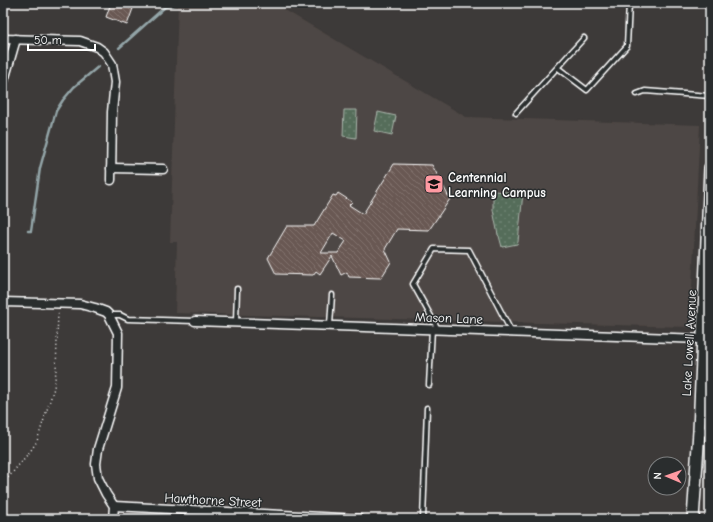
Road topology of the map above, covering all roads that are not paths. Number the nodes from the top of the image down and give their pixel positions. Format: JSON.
{"nodes":[{"id":1,"x":629,"y":3,"type":"edge"},
{"id":2,"x":584,"y":38,"type":"dead end"},
{"id":3,"x":3,"y":39,"type":"edge"},
{"id":4,"x":16,"y":39,"type":"junction"},
{"id":5,"x":558,"y":68,"type":"junction"},
{"id":6,"x":3,"y":84,"type":"edge"},
{"id":7,"x":637,"y":94,"type":"dead end"},
{"id":8,"x":710,"y":96,"type":"edge"},
{"id":9,"x":516,"y":113,"type":"dead end"},
{"id":10,"x":111,"y":168,"type":"junction"},
{"id":11,"x":710,"y":168,"type":"edge"},
{"id":12,"x":163,"y":169,"type":"dead end"},
{"id":13,"x":111,"y":180,"type":"dead end"},
{"id":14,"x":708,"y":255,"type":"edge"},
{"id":15,"x":237,"y":290,"type":"dead end"},
{"id":16,"x":332,"y":295,"type":"dead end"},
{"id":17,"x":3,"y":302,"type":"edge"},
{"id":18,"x":109,"y":315,"type":"junction"},
{"id":19,"x":195,"y":320,"type":"joint"},
{"id":20,"x":236,"y":322,"type":"junction"},
{"id":21,"x":330,"y":325,"type":"junction"},
{"id":22,"x":435,"y":329,"type":"junction"},
{"id":23,"x":511,"y":332,"type":"junction"},
{"id":24,"x":702,"y":339,"type":"junction"},
{"id":25,"x":429,"y":385,"type":"dead end"},
{"id":26,"x":427,"y":408,"type":"dead end"},
{"id":27,"x":704,"y":432,"type":"edge"},
{"id":28,"x":114,"y":506,"type":"junction"},
{"id":29,"x":113,"y":519,"type":"edge"},
{"id":30,"x":359,"y":519,"type":"edge"},
{"id":31,"x":423,"y":519,"type":"edge"},
{"id":32,"x":693,"y":519,"type":"edge"}],
"edges":[{"from":1,"to":5,"type":"lane"},
{"from":2,"to":5,"type":"lane"},
{"from":3,"to":4,"type":"street"},
{"from":4,"to":6,"type":"street"},
{"from":4,"to":10,"type":"street"},
{"from":5,"to":9,"type":"lane"},
{"from":7,"to":8,"type":"lane"},
{"from":10,"to":12,"type":"street"},
{"from":10,"to":13,"type":"street"},
{"from":11,"to":14,"type":"main road","name":"Lake Lowell Avenue"},
{"from":14,"to":24,"type":"main road","name":"Lake Lowell Avenue"},
{"from":15,"to":20,"type":"lane"},
{"from":16,"to":21,"type":"lane"},
{"from":17,"to":18,"type":"street"},
{"from":18,"to":19,"type":"lane"},
{"from":18,"to":28,"type":"street"},
{"from":19,"to":20,"type":"street","name":"Mason Lane"},
{"from":20,"to":21,"type":"street","name":"Mason Lane"},
{"from":21,"to":22,"type":"street","name":"Mason Lane"},
{"from":22,"to":23,"type":"street","name":"Mason Lane"},
{"from":22,"to":23,"type":"lane"},
{"from":22,"to":25,"type":"lane"},
{"from":23,"to":24,"type":"street","name":"Mason Lane"},
{"from":24,"to":27,"type":"main road","name":"Lake Lowell Avenue"},
{"from":26,"to":31,"type":"lane"},
{"from":27,"to":32,"type":"main road","name":"Lake Lowell Avenue"},
{"from":28,"to":29,"type":"street"},
{"from":28,"to":30,"type":"street","name":"Hawthorne Street"}]}
